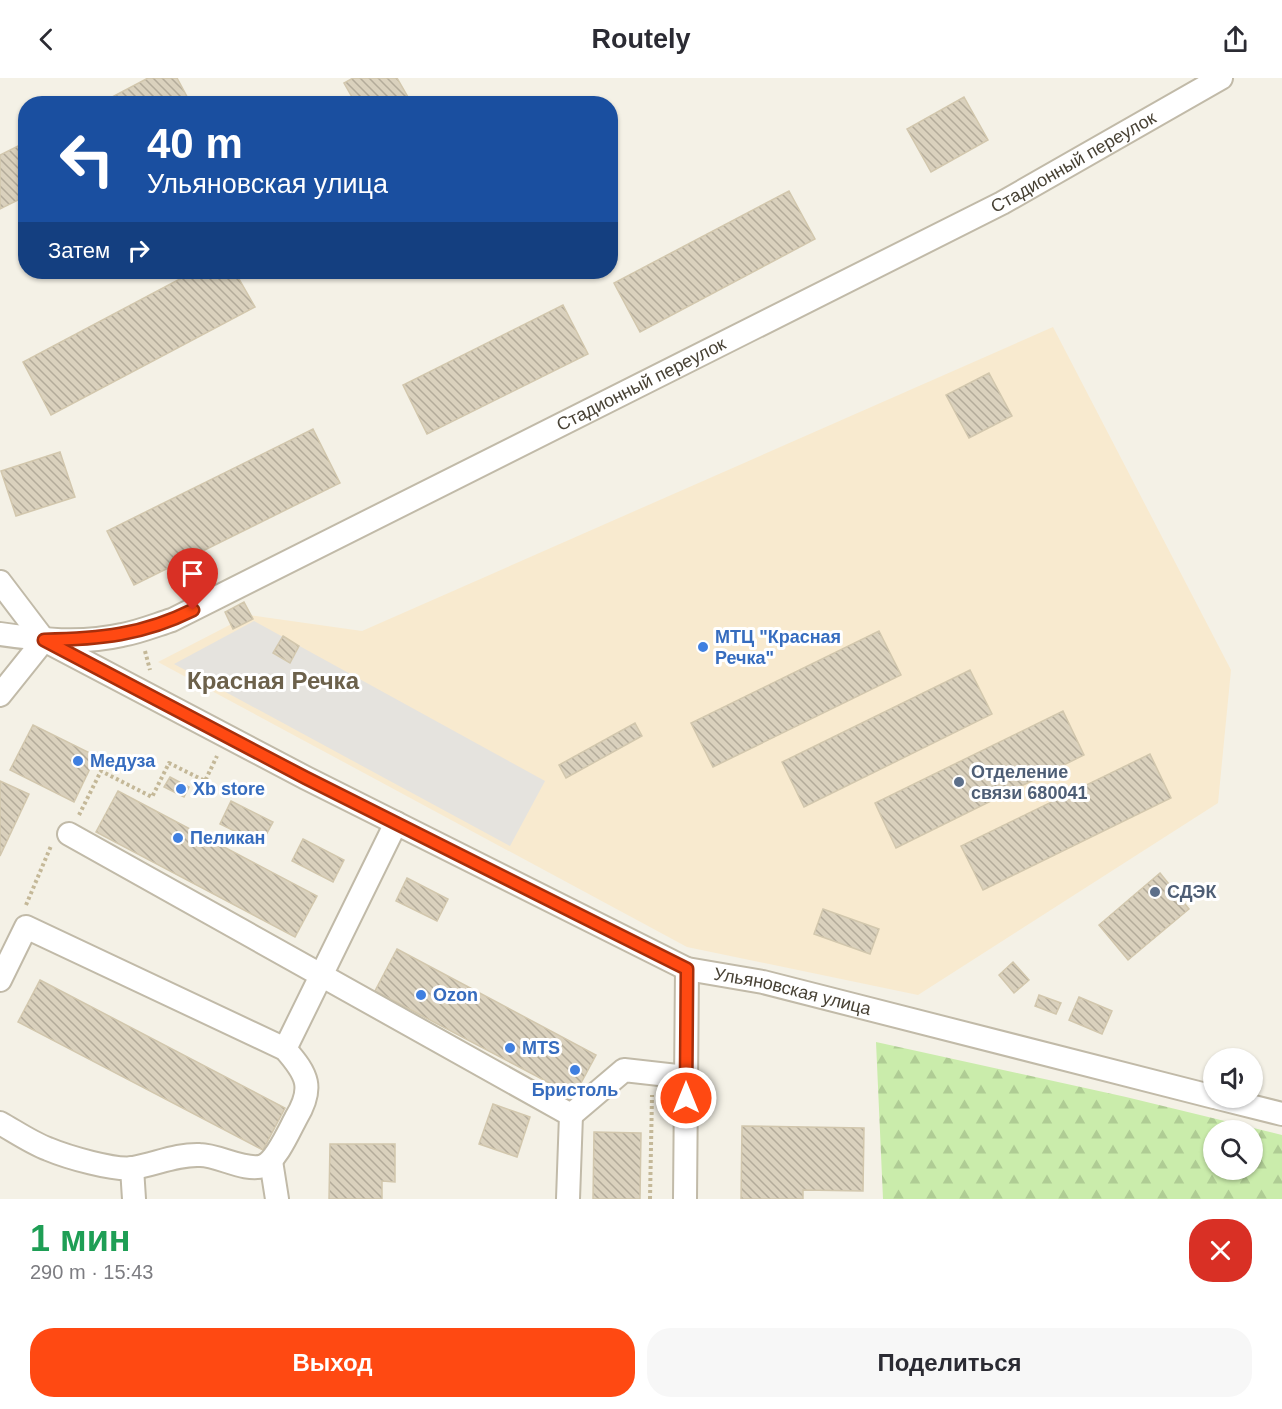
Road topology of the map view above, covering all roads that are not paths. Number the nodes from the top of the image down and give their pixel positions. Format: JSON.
{"nodes":[{"id":1,"x":1221,"y":78,"type":"edge"},
{"id":2,"x":0,"y":582,"type":"edge"},
{"id":3,"x":0,"y":634,"type":"edge"},
{"id":4,"x":44,"y":640,"type":"junction"},
{"id":5,"x":0,"y":695,"type":"edge"},
{"id":6,"x":396,"y":823,"type":"junction"},
{"id":7,"x":69,"y":834,"type":"road end"},
{"id":8,"x":687,"y":969,"type":"junction"},
{"id":9,"x":321,"y":975,"type":"junction"},
{"id":10,"x":0,"y":980,"type":"edge"},
{"id":11,"x":285,"y":1050,"type":"junction"},
{"id":12,"x":686,"y":1077,"type":"junction"},
{"id":13,"x":1203,"y":1094,"type":"edge"},
{"id":14,"x":1258,"y":1108,"type":"edge"},
{"id":15,"x":1282,"y":1114,"type":"edge"},
{"id":16,"x":571,"y":1115,"type":"junction"},
{"id":17,"x":0,"y":1123,"type":"edge"},
{"id":18,"x":271,"y":1161,"type":"junction"},
{"id":19,"x":132,"y":1168,"type":"junction"},
{"id":20,"x":134,"y":1199,"type":"edge"},
{"id":21,"x":276,"y":1199,"type":"edge"},
{"id":22,"x":568,"y":1199,"type":"edge"},
{"id":23,"x":685,"y":1199,"type":"edge"}],
"edges":[{"from":1,"to":4,"type":"street","name":"Стадионный переулок"},
{"from":2,"to":4,"type":"street","name":"Ульяновская улица"},
{"from":3,"to":4,"type":"street"},
{"from":4,"to":5,"type":"street"},
{"from":4,"to":6,"type":"street","name":"Ульяновская улица"},
{"from":6,"to":8,"type":"street","name":"Ульяновская улица"},
{"from":6,"to":9,"type":"street"},
{"from":7,"to":9,"type":"street"},
{"from":8,"to":12,"type":"street"},
{"from":8,"to":13,"type":"street","name":"Ульяновская улица"},
{"from":9,"to":11,"type":"street"},
{"from":9,"to":16,"type":"street"},
{"from":10,"to":11,"type":"street"},
{"from":11,"to":18,"type":"street"},
{"from":12,"to":16,"type":"street"},
{"from":12,"to":23,"type":"street"},
{"from":14,"to":15,"type":"street"},
{"from":16,"to":22,"type":"street"},
{"from":17,"to":19,"type":"street"},
{"from":18,"to":19,"type":"street"},
{"from":18,"to":21,"type":"street"},
{"from":19,"to":20,"type":"street"}]}
